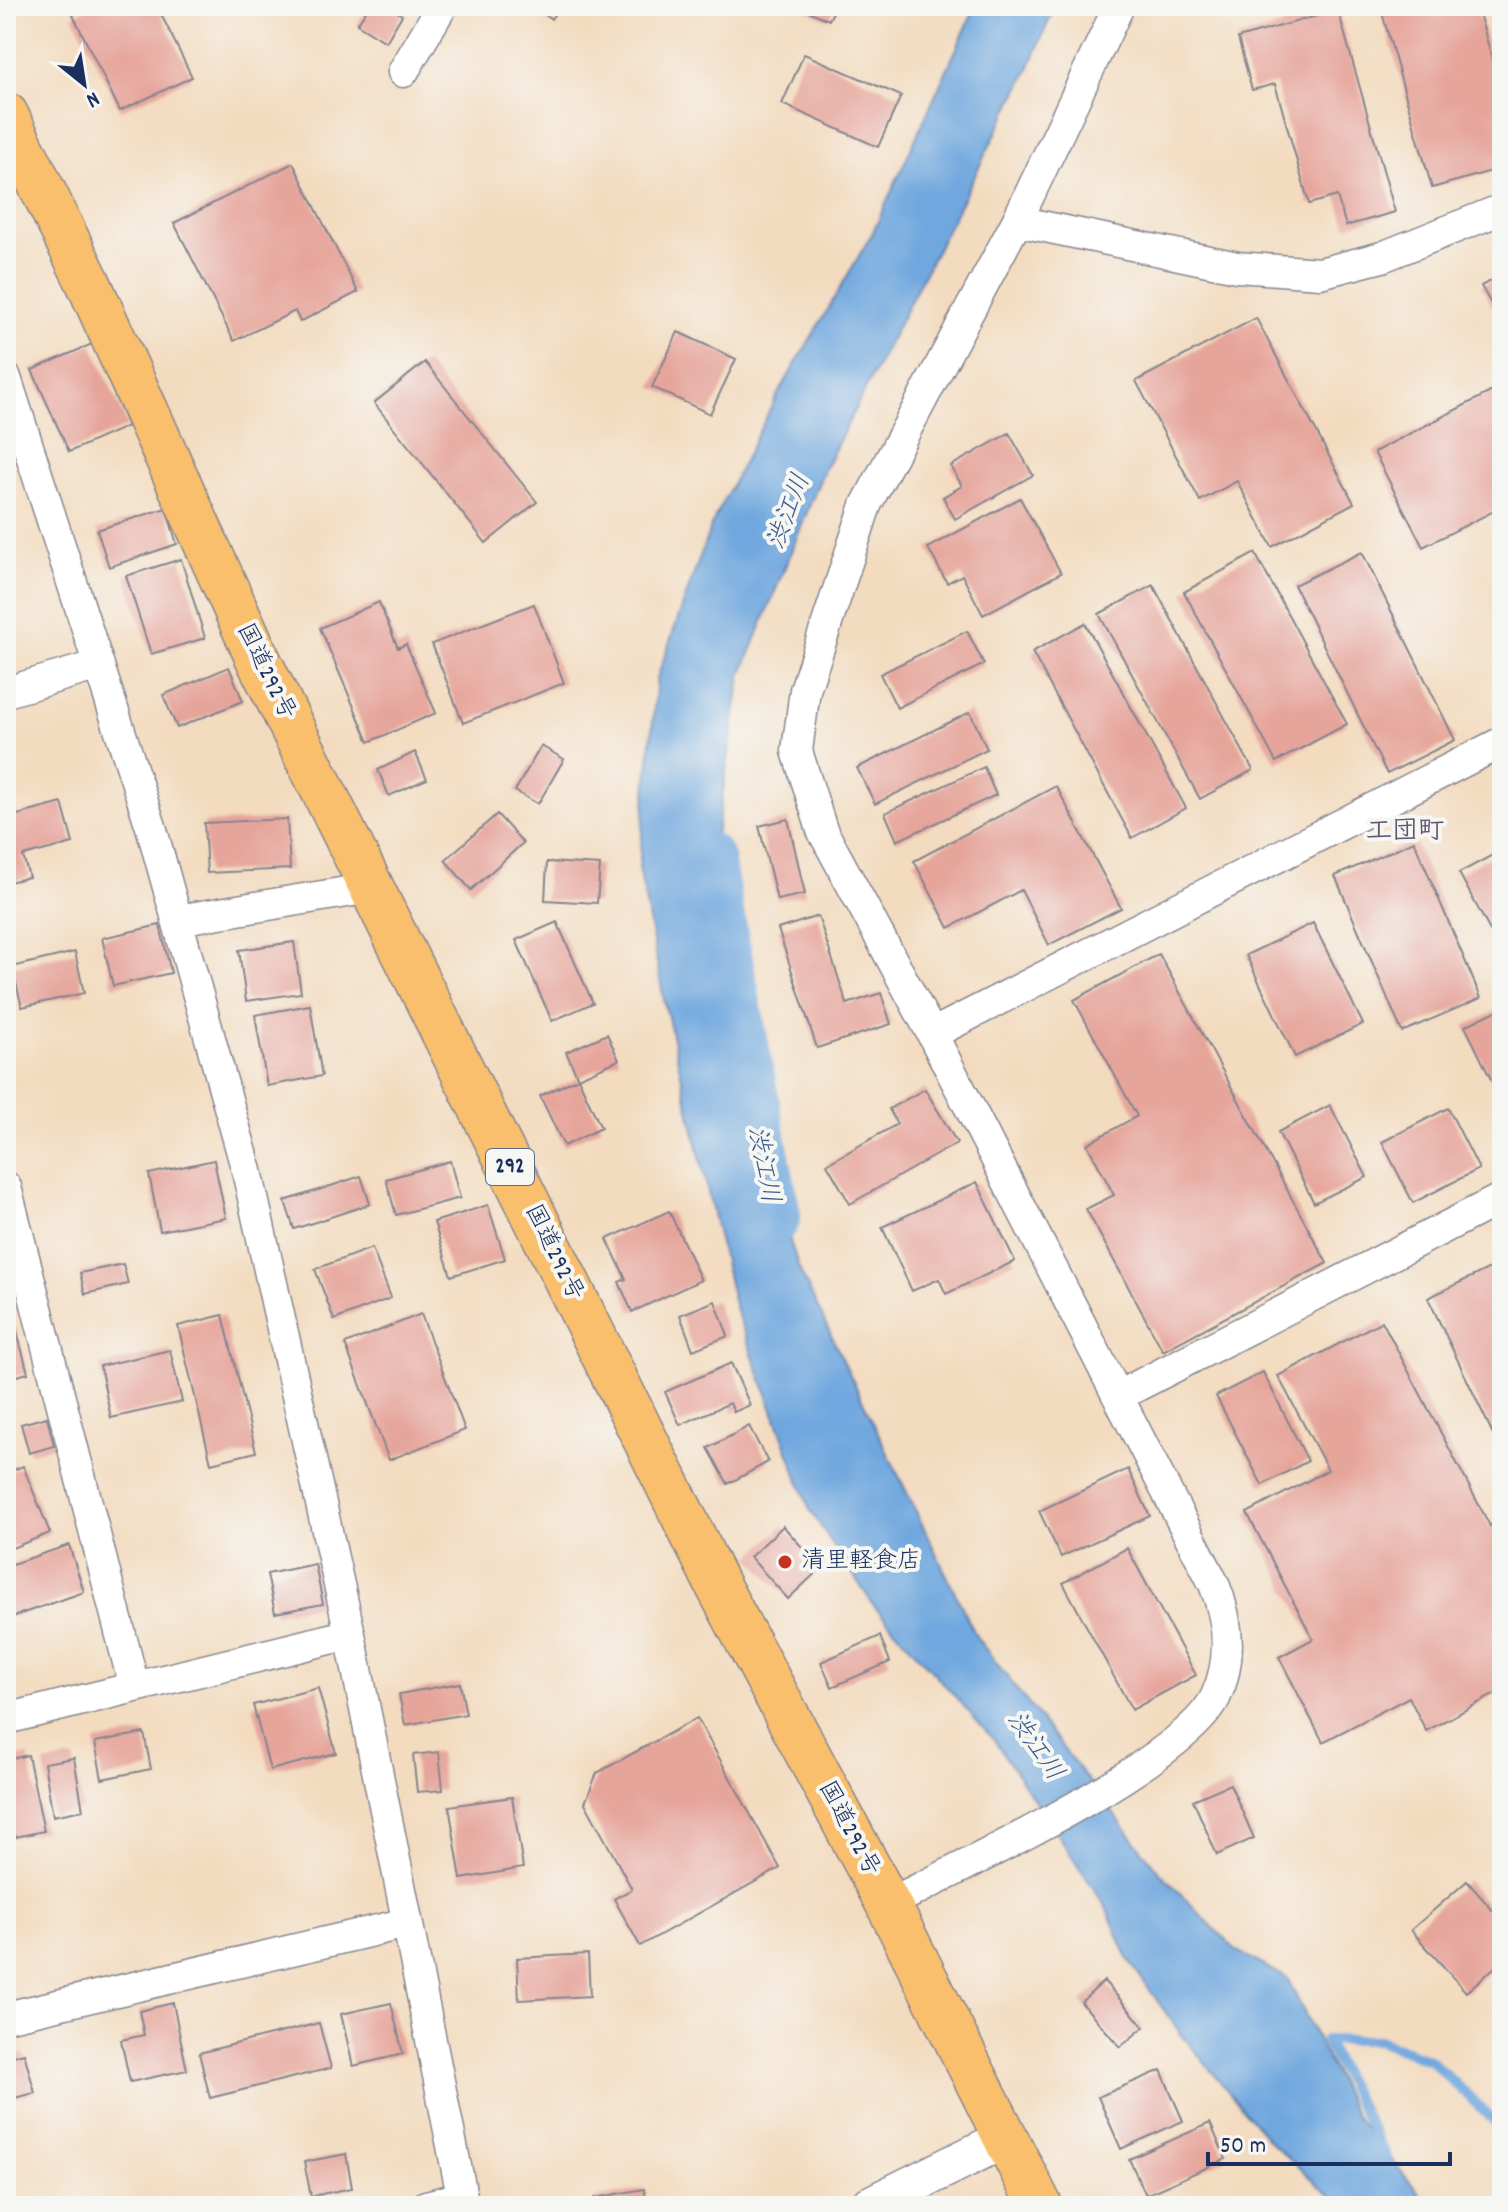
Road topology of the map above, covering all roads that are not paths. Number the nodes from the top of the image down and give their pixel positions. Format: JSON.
{"nodes":[{"id":1,"x":442,"y":6,"type":"edge"},
{"id":2,"x":1119,"y":6,"type":"edge"},
{"id":3,"x":403,"y":72,"type":"dead end"},
{"id":4,"x":6,"y":115,"type":"edge"},
{"id":5,"x":1502,"y":209,"type":"edge"},
{"id":6,"x":1017,"y":221,"type":"junction"},
{"id":7,"x":6,"y":378,"type":"edge"},
{"id":8,"x":99,"y":665,"type":"junction"},
{"id":9,"x":6,"y":692,"type":"edge"},
{"id":10,"x":1502,"y":742,"type":"edge"},
{"id":11,"x":371,"y":888,"type":"junction"},
{"id":12,"x":177,"y":920,"type":"junction"},
{"id":13,"x":932,"y":1034,"type":"junction"},
{"id":14,"x":6,"y":1187,"type":"edge"},
{"id":15,"x":1502,"y":1198,"type":"edge"},
{"id":16,"x":1118,"y":1396,"type":"junction"},
{"id":17,"x":350,"y":1634,"type":"junction"},
{"id":18,"x":134,"y":1686,"type":"junction"},
{"id":19,"x":6,"y":1719,"type":"edge"},
{"id":20,"x":888,"y":1904,"type":"junction"},
{"id":21,"x":407,"y":1923,"type":"junction"},
{"id":22,"x":6,"y":2017,"type":"edge"},
{"id":23,"x":1006,"y":2138,"type":"junction"},
{"id":24,"x":463,"y":2201,"type":"edge"},
{"id":25,"x":426,"y":2206,"type":"edge"},
{"id":26,"x":869,"y":2206,"type":"edge"},
{"id":27,"x":1040,"y":2206,"type":"edge"}],
"edges":[{"from":1,"to":3,"type":"street"},
{"from":2,"to":6,"type":"street"},
{"from":4,"to":11,"type":"highway","name":"国道292号","number":"292"},
{"from":5,"to":6,"type":"street"},
{"from":6,"to":13,"type":"street"},
{"from":7,"to":8,"type":"street"},
{"from":8,"to":9,"type":"street"},
{"from":8,"to":12,"type":"street"},
{"from":10,"to":13,"type":"street"},
{"from":11,"to":12,"type":"street"},
{"from":11,"to":20,"type":"highway","name":"国道292号","number":"292"},
{"from":12,"to":17,"type":"street"},
{"from":13,"to":16,"type":"street"},
{"from":14,"to":18,"type":"street"},
{"from":15,"to":16,"type":"street"},
{"from":16,"to":20,"type":"street"},
{"from":17,"to":18,"type":"street"},
{"from":17,"to":21,"type":"street"},
{"from":18,"to":19,"type":"street"},
{"from":20,"to":23,"type":"highway","name":"国道292号","number":"292"},
{"from":21,"to":22,"type":"street"},
{"from":21,"to":24,"type":"street"},
{"from":23,"to":26,"type":"street"},
{"from":23,"to":27,"type":"highway","name":"国道292号","number":"292"},
{"from":24,"to":25,"type":"street"}]}
